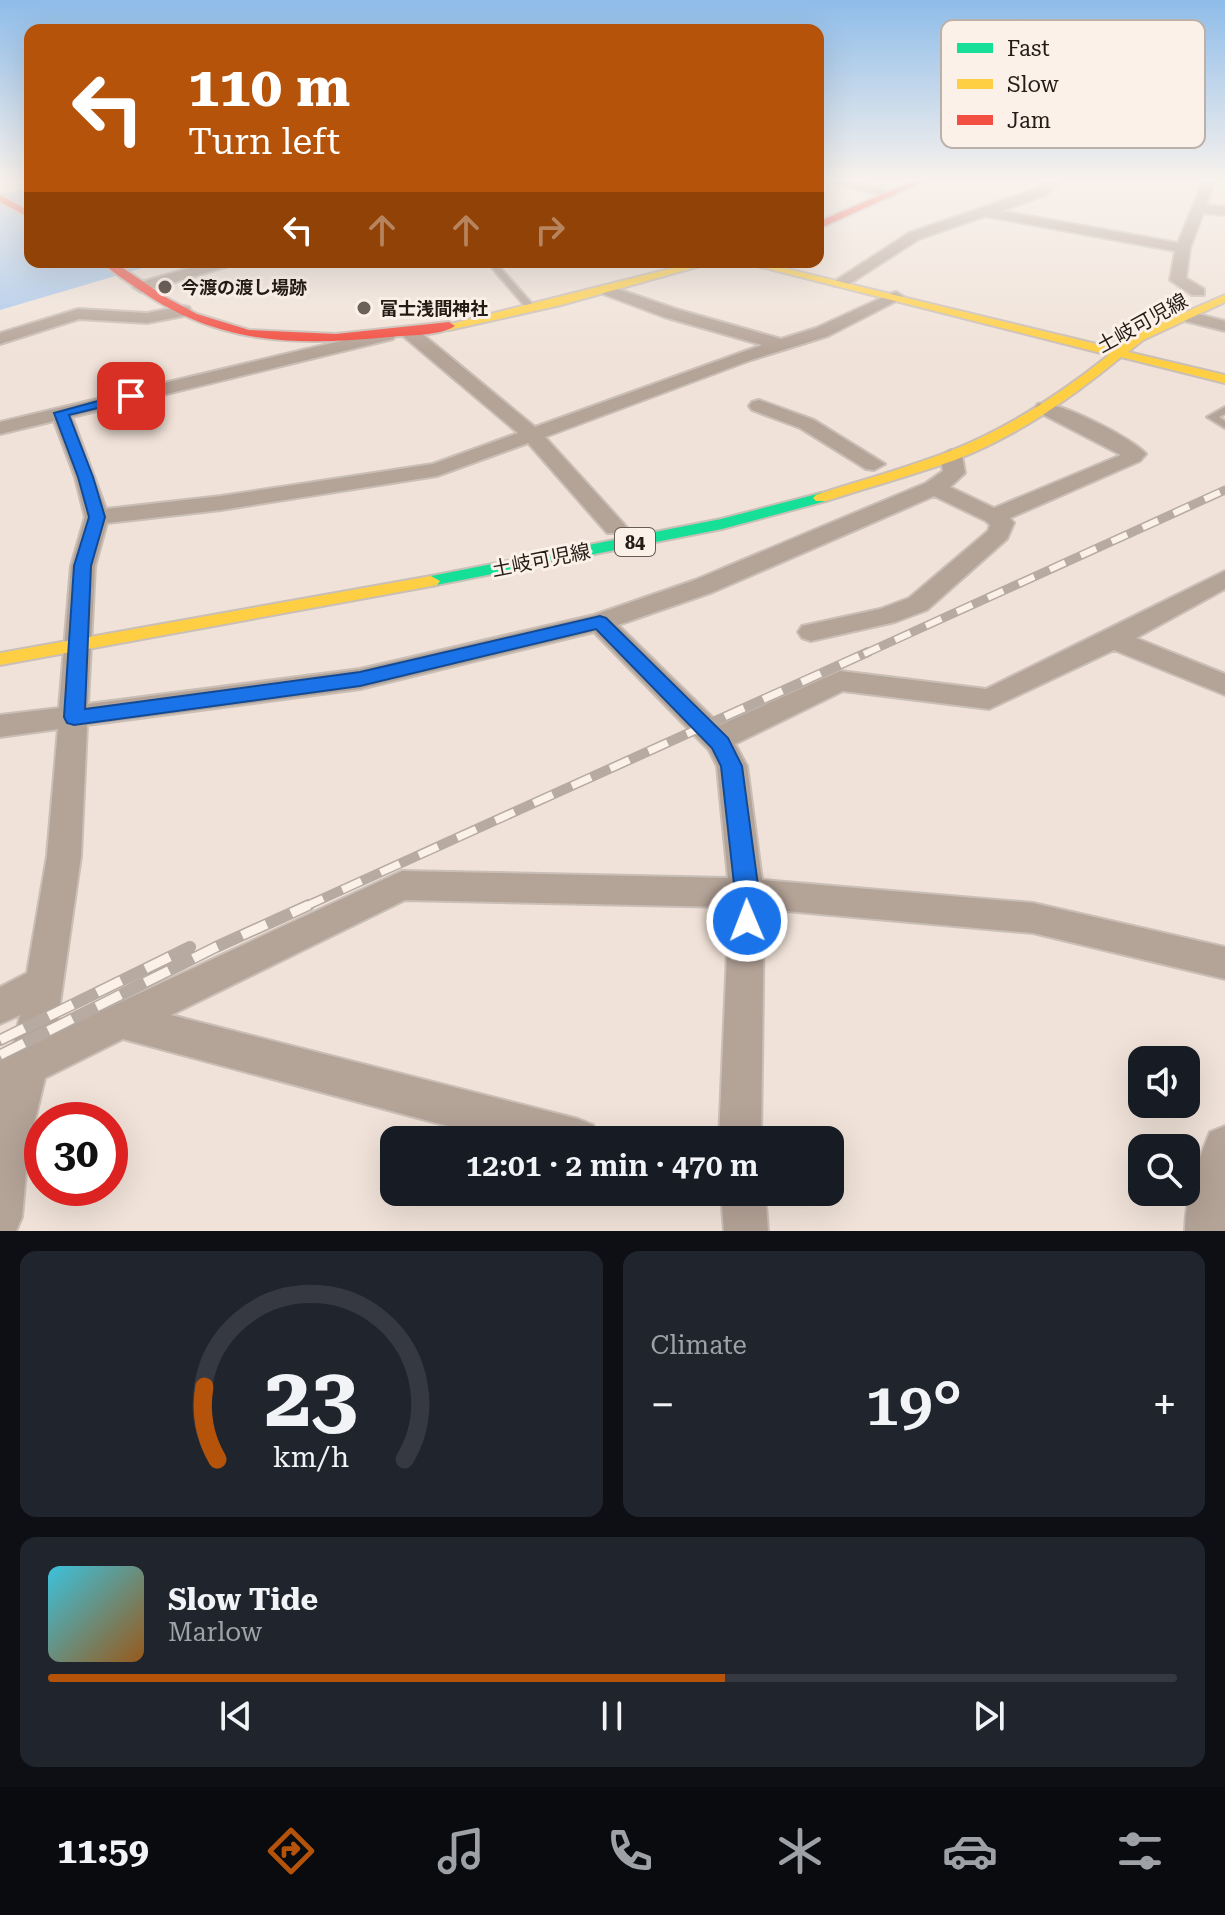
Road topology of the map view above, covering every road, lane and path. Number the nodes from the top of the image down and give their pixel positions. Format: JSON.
{"nodes":[{"id":1,"x":910,"y":238,"type":"edge"},
{"id":2,"x":1131,"y":238,"type":"edge"},
{"id":3,"x":1187,"y":238,"type":"edge"},
{"id":4,"x":1183,"y":248,"type":"junction"},
{"id":5,"x":115,"y":268,"type":"edge"},
{"id":6,"x":202,"y":268,"type":"edge"},
{"id":7,"x":496,"y":268,"type":"edge"},
{"id":8,"x":688,"y":268,"type":"edge"},
{"id":9,"x":773,"y":268,"type":"edge"},
{"id":10,"x":840,"y":283,"type":"junction"},
{"id":11,"x":1225,"y":283,"type":"edge"},
{"id":12,"x":137,"y":284,"type":"junction"},
{"id":13,"x":609,"y":291,"type":"junction"},
{"id":14,"x":1198,"y":292,"type":"junction"},
{"id":15,"x":896,"y":297,"type":"junction"},
{"id":16,"x":1225,"y":298,"type":"edge"},
{"id":17,"x":532,"y":309,"type":"junction"},
{"id":18,"x":183,"y":311,"type":"junction"},
{"id":19,"x":1183,"y":315,"type":"junction"},
{"id":20,"x":1225,"y":326,"type":"edge"},
{"id":21,"x":409,"y":332,"type":"junction"},
{"id":22,"x":387,"y":335,"type":"junction"},
{"id":23,"x":0,"y":339,"type":"edge"},
{"id":24,"x":782,"y":345,"type":"junction"},
{"id":25,"x":1098,"y":346,"type":"junction"},
{"id":26,"x":1119,"y":352,"type":"junction"},
{"id":27,"x":1074,"y":364,"type":"dead end"},
{"id":28,"x":1225,"y":379,"type":"edge"},
{"id":29,"x":1042,"y":400,"type":"junction"},
{"id":30,"x":759,"y":406,"type":"dead end"},
{"id":31,"x":1013,"y":406,"type":"dead end"},
{"id":32,"x":1225,"y":410,"type":"edge"},
{"id":33,"x":61,"y":413,"type":"junction"},
{"id":34,"x":1225,"y":425,"type":"edge"},
{"id":35,"x":0,"y":428,"type":"edge"},
{"id":36,"x":530,"y":433,"type":"junction"},
{"id":37,"x":941,"y":450,"type":"junction"},
{"id":38,"x":874,"y":464,"type":"junction"},
{"id":39,"x":934,"y":488,"type":"junction"},
{"id":40,"x":994,"y":516,"type":"junction"},
{"id":41,"x":97,"y":517,"type":"junction"},
{"id":42,"x":615,"y":528,"type":"junction"},
{"id":43,"x":498,"y":549,"type":"dead end"},
{"id":44,"x":1225,"y":579,"type":"edge"},
{"id":45,"x":600,"y":622,"type":"junction"},
{"id":46,"x":81,"y":626,"type":"junction"},
{"id":47,"x":811,"y":632,"type":"dead end"},
{"id":48,"x":1113,"y":639,"type":"junction"},
{"id":49,"x":0,"y":659,"type":"edge"},
{"id":50,"x":1225,"y":685,"type":"edge"},
{"id":51,"x":74,"y":717,"type":"junction"},
{"id":52,"x":0,"y":726,"type":"edge"},
{"id":53,"x":716,"y":740,"type":"junction"},
{"id":54,"x":747,"y":893,"type":"junction"},
{"id":55,"x":1225,"y":963,"type":"edge"},
{"id":56,"x":42,"y":984,"type":"junction"},
{"id":57,"x":0,"y":1006,"type":"edge"},
{"id":58,"x":122,"y":1021,"type":"junction"},
{"id":59,"x":13,"y":1073,"type":"edge"},
{"id":60,"x":524,"y":1126,"type":"edge"},
{"id":61,"x":740,"y":1126,"type":"edge"},
{"id":62,"x":1225,"y":1147,"type":"edge"},
{"id":63,"x":744,"y":1206,"type":"edge"},
{"id":64,"x":0,"y":1217,"type":"edge"},
{"id":65,"x":746,"y":1231,"type":"edge"},
{"id":66,"x":1207,"y":1231,"type":"edge"}],
"edges":[{"from":1,"to":10,"type":"street"},
{"from":2,"to":4,"type":"street"},
{"from":3,"to":4,"type":"street"},
{"from":4,"to":14,"type":"street"},
{"from":5,"to":12,"type":"main road"},
{"from":6,"to":12,"type":"street"},
{"from":7,"to":17,"type":"lane"},
{"from":8,"to":13,"type":"main road"},
{"from":9,"to":10,"type":"main road"},
{"from":10,"to":15,"type":"main road"},
{"from":11,"to":14,"type":"main road","name":"土岐可児線"},
{"from":12,"to":18,"type":"main road"},
{"from":13,"to":17,"type":"main road"},
{"from":13,"to":24,"type":"street"},
{"from":14,"to":25,"type":"main road","name":"土岐可児線"},
{"from":15,"to":24,"type":"street"},
{"from":15,"to":25,"type":"main road"},
{"from":16,"to":19,"type":"main road","name":"土岐可児線","number":"84"},
{"from":17,"to":21,"type":"main road"},
{"from":18,"to":22,"type":"main road"},
{"from":18,"to":23,"type":"street"},
{"from":19,"to":20,"type":"street"},
{"from":19,"to":26,"type":"main road","name":"土岐可児線","number":"84"},
{"from":21,"to":22,"type":"main road"},
{"from":21,"to":36,"type":"street"},
{"from":22,"to":33,"type":"street"},
{"from":24,"to":36,"type":"street"},
{"from":25,"to":26,"type":"main road"},
{"from":25,"to":27,"type":"main road","name":"土岐可児線"},
{"from":26,"to":28,"type":"main road"},
{"from":26,"to":29,"type":"main road","name":"土岐可児線","number":"84"},
{"from":29,"to":31,"type":"main road","name":"土岐可児線","number":"84"},
{"from":29,"to":37,"type":"main road","name":"土岐可児線","number":"84"},
{"from":29,"to":40,"type":"street"},
{"from":30,"to":38,"type":"street"},
{"from":32,"to":34,"type":"lane"},
{"from":33,"to":35,"type":"street"},
{"from":33,"to":41,"type":"street"},
{"from":36,"to":41,"type":"street"},
{"from":36,"to":42,"type":"street"},
{"from":37,"to":38,"type":"main road","name":"土岐可児線","number":"84"},
{"from":37,"to":39,"type":"street"},
{"from":37,"to":46,"type":"main road","name":"土岐可児線","number":"84"},
{"from":38,"to":42,"type":"main road","name":"土岐可児線","number":"84"},
{"from":39,"to":40,"type":"street"},
{"from":39,"to":45,"type":"street"},
{"from":40,"to":47,"type":"street"},
{"from":41,"to":46,"type":"street"},
{"from":42,"to":43,"type":"main road","name":"土岐可児線","number":"84"},
{"from":44,"to":48,"type":"street"},
{"from":45,"to":51,"type":"street"},
{"from":45,"to":53,"type":"street"},
{"from":46,"to":49,"type":"main road","name":"土岐可児線","number":"84"},
{"from":46,"to":51,"type":"street"},
{"from":48,"to":50,"type":"street"},
{"from":48,"to":53,"type":"street"},
{"from":51,"to":52,"type":"street"},
{"from":51,"to":56,"type":"street"},
{"from":53,"to":54,"type":"street"},
{"from":54,"to":55,"type":"street"},
{"from":54,"to":58,"type":"street"},
{"from":54,"to":61,"type":"street"},
{"from":56,"to":57,"type":"street"},
{"from":56,"to":59,"type":"street"},
{"from":58,"to":59,"type":"street"},
{"from":58,"to":60,"type":"street"},
{"from":59,"to":64,"type":"street"},
{"from":62,"to":66,"type":"street"},
{"from":63,"to":65,"type":"street"}]}
